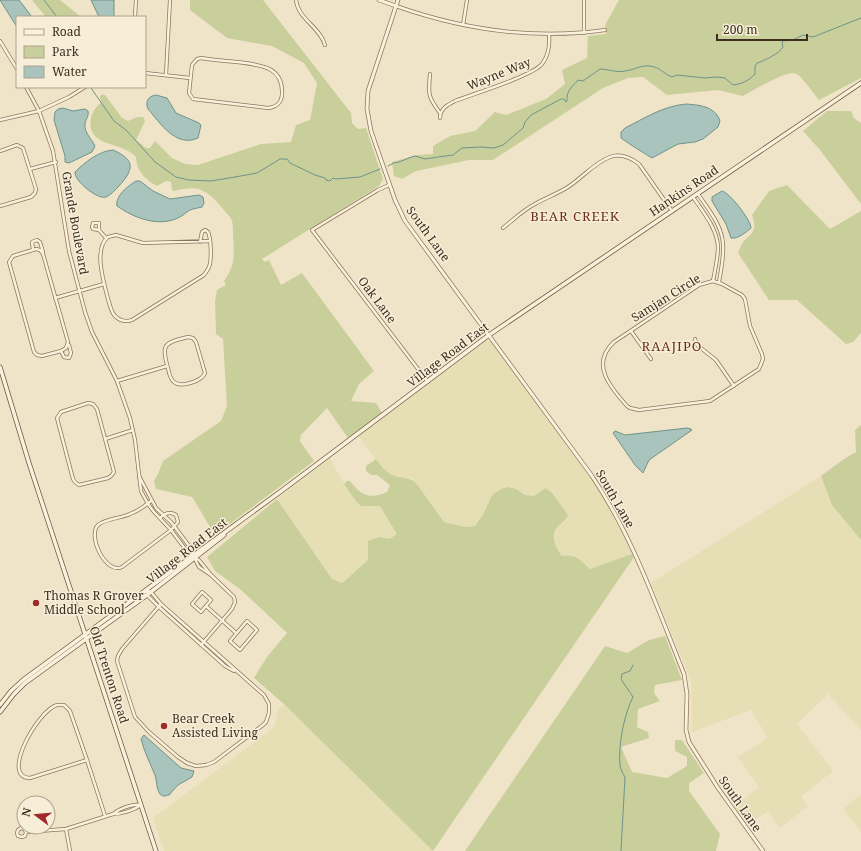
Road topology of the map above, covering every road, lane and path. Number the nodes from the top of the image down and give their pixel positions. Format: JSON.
{"nodes":[{"id":1,"x":136,"y":0,"type":"edge"},
{"id":2,"x":170,"y":0,"type":"edge"},
{"id":3,"x":296,"y":0,"type":"edge"},
{"id":4,"x":379,"y":0,"type":"edge"},
{"id":5,"x":398,"y":0,"type":"edge"},
{"id":6,"x":467,"y":0,"type":"edge"},
{"id":7,"x":584,"y":0,"type":"edge"},
{"id":8,"x":396,"y":6,"type":"junction"},
{"id":9,"x":135,"y":16,"type":"edge"},
{"id":10,"x":463,"y":25,"type":"junction"},
{"id":11,"x":605,"y":30,"type":"dead end"},
{"id":12,"x":584,"y":33,"type":"junction"},
{"id":13,"x":549,"y":34,"type":"junction"},
{"id":14,"x":0,"y":41,"type":"edge"},
{"id":15,"x":325,"y":45,"type":"dead end"},
{"id":16,"x":16,"y":67,"type":"edge"},
{"id":17,"x":146,"y":73,"type":"edge"},
{"id":18,"x":430,"y":74,"type":"dead end"},
{"id":19,"x":166,"y":75,"type":"junction"},
{"id":20,"x":190,"y":78,"type":"junction"},
{"id":21,"x":861,"y":83,"type":"edge"},
{"id":22,"x":27,"y":88,"type":"edge"},
{"id":23,"x":82,"y":88,"type":"edge"},
{"id":24,"x":39,"y":111,"type":"junction"},
{"id":25,"x":440,"y":113,"type":"junction"},
{"id":26,"x":440,"y":118,"type":"dead end"},
{"id":27,"x":0,"y":120,"type":"edge"},
{"id":28,"x":0,"y":150,"type":"edge"},
{"id":29,"x":56,"y":162,"type":"junction"},
{"id":30,"x":30,"y":169,"type":"junction"},
{"id":31,"x":390,"y":185,"type":"junction"},
{"id":32,"x":698,"y":194,"type":"junction"},
{"id":33,"x":692,"y":197,"type":"junction"},
{"id":34,"x":0,"y":206,"type":"edge"},
{"id":35,"x":672,"y":211,"type":"junction"},
{"id":36,"x":711,"y":213,"type":"junction"},
{"id":37,"x":706,"y":217,"type":"junction"},
{"id":38,"x":503,"y":228,"type":"dead end"},
{"id":39,"x":99,"y":230,"type":"dead end"},
{"id":40,"x":106,"y":238,"type":"junction"},
{"id":41,"x":210,"y":241,"type":"junction"},
{"id":42,"x":200,"y":242,"type":"junction"},
{"id":43,"x":32,"y":250,"type":"junction"},
{"id":44,"x":43,"y":254,"type":"junction"},
{"id":45,"x":713,"y":281,"type":"junction"},
{"id":46,"x":719,"y":282,"type":"junction"},
{"id":47,"x":104,"y":284,"type":"junction"},
{"id":48,"x":79,"y":291,"type":"junction"},
{"id":49,"x":56,"y":298,"type":"junction"},
{"id":50,"x":518,"y":316,"type":"joint"},
{"id":51,"x":632,"y":331,"type":"junction"},
{"id":52,"x":489,"y":335,"type":"junction"},
{"id":53,"x":695,"y":339,"type":"dead end"},
{"id":54,"x":68,"y":342,"type":"junction"},
{"id":55,"x":61,"y":351,"type":"junction"},
{"id":56,"x":651,"y":359,"type":"dead end"},
{"id":57,"x":167,"y":366,"type":"junction"},
{"id":58,"x":0,"y":367,"type":"edge"},
{"id":59,"x":117,"y":381,"type":"junction"},
{"id":60,"x":428,"y":382,"type":"junction"},
{"id":61,"x":734,"y":386,"type":"junction"},
{"id":62,"x":133,"y":430,"type":"junction"},
{"id":63,"x":105,"y":439,"type":"junction"},
{"id":64,"x":139,"y":476,"type":"junction"},
{"id":65,"x":152,"y":501,"type":"junction"},
{"id":66,"x":148,"y":504,"type":"junction"},
{"id":67,"x":162,"y":517,"type":"junction"},
{"id":68,"x":174,"y":527,"type":"junction"},
{"id":69,"x":171,"y":530,"type":"junction"},
{"id":70,"x":194,"y":557,"type":"junction"},
{"id":71,"x":211,"y":575,"type":"junction"},
{"id":72,"x":148,"y":592,"type":"junction"},
{"id":73,"x":161,"y":604,"type":"junction"},
{"id":74,"x":206,"y":606,"type":"junction"},
{"id":75,"x":159,"y":607,"type":"junction"},
{"id":76,"x":222,"y":620,"type":"junction"},
{"id":77,"x":236,"y":633,"type":"junction"},
{"id":78,"x":86,"y":636,"type":"junction"},
{"id":79,"x":203,"y":642,"type":"junction"},
{"id":80,"x":201,"y":645,"type":"junction"},
{"id":81,"x":239,"y":674,"type":"junction"},
{"id":82,"x":0,"y":705,"type":"edge"},
{"id":83,"x":0,"y":712,"type":"edge"},
{"id":84,"x":87,"y":760,"type":"junction"},
{"id":85,"x":141,"y":804,"type":"junction"},
{"id":86,"x":105,"y":816,"type":"junction"},
{"id":87,"x":66,"y":829,"type":"junction"},
{"id":88,"x":56,"y":830,"type":"edge"},
{"id":89,"x":70,"y":851,"type":"edge"},
{"id":90,"x":156,"y":851,"type":"edge"},
{"id":91,"x":762,"y":851,"type":"edge"}],
"edges":[{"from":1,"to":9,"type":"street"},
{"from":2,"to":19,"type":"street"},
{"from":3,"to":15,"type":"street"},
{"from":4,"to":8,"type":"street"},
{"from":5,"to":8,"type":"street","name":"South Lane"},
{"from":6,"to":10,"type":"street"},
{"from":7,"to":12,"type":"street"},
{"from":8,"to":10,"type":"street"},
{"from":8,"to":31,"type":"street","name":"South Lane"},
{"from":10,"to":13,"type":"street"},
{"from":11,"to":12,"type":"street"},
{"from":12,"to":13,"type":"street"},
{"from":13,"to":25,"type":"street","name":"Wayne Way"},
{"from":14,"to":16,"type":"street"},
{"from":17,"to":19,"type":"street"},
{"from":18,"to":25,"type":"street"},
{"from":19,"to":20,"type":"street"},
{"from":20,"to":20,"type":"street"},
{"from":21,"to":32,"type":"main road","name":"Hankins Road"},
{"from":22,"to":24,"type":"street","name":"Grande Boulevard"},
{"from":23,"to":24,"type":"street"},
{"from":24,"to":27,"type":"street"},
{"from":24,"to":29,"type":"street","name":"Grande Boulevard"},
{"from":25,"to":26,"type":"street"},
{"from":28,"to":30,"type":"street"},
{"from":29,"to":30,"type":"street"},
{"from":29,"to":48,"type":"street","name":"Grande Boulevard"},
{"from":30,"to":34,"type":"street"},
{"from":31,"to":52,"type":"street","name":"South Lane"},
{"from":31,"to":60,"type":"street","name":"Oak Lane"},
{"from":32,"to":33,"type":"main road","name":"Hankins Road"},
{"from":32,"to":36,"type":"street"},
{"from":33,"to":35,"type":"main road","name":"Hankins Road"},
{"from":33,"to":37,"type":"street"},
{"from":35,"to":38,"type":"street"},
{"from":35,"to":50,"type":"main road","name":"Hankins Road"},
{"from":36,"to":37,"type":"street"},
{"from":36,"to":46,"type":"street"},
{"from":37,"to":45,"type":"street"},
{"from":39,"to":40,"type":"street"},
{"from":40,"to":42,"type":"street"},
{"from":40,"to":47,"type":"street"},
{"from":41,"to":42,"type":"street"},
{"from":41,"to":42,"type":"street"},
{"from":41,"to":47,"type":"street"},
{"from":43,"to":44,"type":"street"},
{"from":43,"to":44,"type":"street"},
{"from":43,"to":55,"type":"street"},
{"from":44,"to":49,"type":"street"},
{"from":45,"to":46,"type":"street","name":"Samjan Circle"},
{"from":45,"to":51,"type":"street","name":"Samjan Circle"},
{"from":46,"to":61,"type":"street","name":"Samjan Circle"},
{"from":47,"to":48,"type":"street"},
{"from":48,"to":49,"type":"street"},
{"from":48,"to":59,"type":"street","name":"Grande Boulevard"},
{"from":49,"to":54,"type":"street"},
{"from":50,"to":52,"type":"main road","name":"Village Road East"},
{"from":51,"to":56,"type":"street"},
{"from":51,"to":61,"type":"street","name":"Samjan Circle"},
{"from":52,"to":60,"type":"main road","name":"Village Road East"},
{"from":52,"to":91,"type":"street","name":"South Lane"},
{"from":53,"to":61,"type":"street"},
{"from":54,"to":55,"type":"street"},
{"from":54,"to":55,"type":"street"},
{"from":57,"to":57,"type":"street"},
{"from":57,"to":59,"type":"street"},
{"from":58,"to":78,"type":"main road","name":"Old Trenton Road"},
{"from":59,"to":62,"type":"street","name":"Grande Boulevard"},
{"from":60,"to":70,"type":"main road","name":"Village Road East"},
{"from":62,"to":63,"type":"street"},
{"from":62,"to":64,"type":"street","name":"Grande Boulevard"},
{"from":63,"to":63,"type":"street"},
{"from":64,"to":65,"type":"street","name":"Grande Boulevard"},
{"from":64,"to":66,"type":"street","name":"Grande Boulevard"},
{"from":65,"to":66,"type":"street"},
{"from":65,"to":67,"type":"street","name":"Grande Boulevard"},
{"from":66,"to":67,"type":"street","name":"Grande Boulevard"},
{"from":66,"to":69,"type":"street"},
{"from":67,"to":68,"type":"street","name":"Grande Boulevard"},
{"from":67,"to":68,"type":"street"},
{"from":67,"to":69,"type":"street","name":"Grande Boulevard"},
{"from":68,"to":69,"type":"street"},
{"from":68,"to":70,"type":"street","name":"Grande Boulevard"},
{"from":69,"to":70,"type":"street","name":"Grande Boulevard"},
{"from":70,"to":71,"type":"street"},
{"from":70,"to":71,"type":"street"},
{"from":70,"to":72,"type":"main road","name":"Village Road East"},
{"from":71,"to":76,"type":"street"},
{"from":72,"to":73,"type":"street"},
{"from":72,"to":75,"type":"street"},
{"from":72,"to":78,"type":"main road","name":"Village Road East"},
{"from":73,"to":75,"type":"street"},
{"from":73,"to":79,"type":"street"},
{"from":74,"to":74,"type":"street"},
{"from":74,"to":76,"type":"street"},
{"from":75,"to":80,"type":"street"},
{"from":75,"to":81,"type":"street"},
{"from":76,"to":77,"type":"street"},
{"from":76,"to":79,"type":"street"},
{"from":77,"to":77,"type":"street"},
{"from":78,"to":82,"type":"main road","name":"Village Road East"},
{"from":78,"to":83,"type":"main road","name":"Village Road East"},
{"from":78,"to":85,"type":"main road","name":"Old Trenton Road"},
{"from":79,"to":80,"type":"street"},
{"from":79,"to":81,"type":"street"},
{"from":80,"to":81,"type":"street"},
{"from":84,"to":84,"type":"street"},
{"from":84,"to":86,"type":"street"},
{"from":85,"to":86,"type":"street"},
{"from":85,"to":90,"type":"main road","name":"Old Trenton Road"},
{"from":86,"to":87,"type":"street"},
{"from":87,"to":88,"type":"street"},
{"from":87,"to":89,"type":"street"}]}
